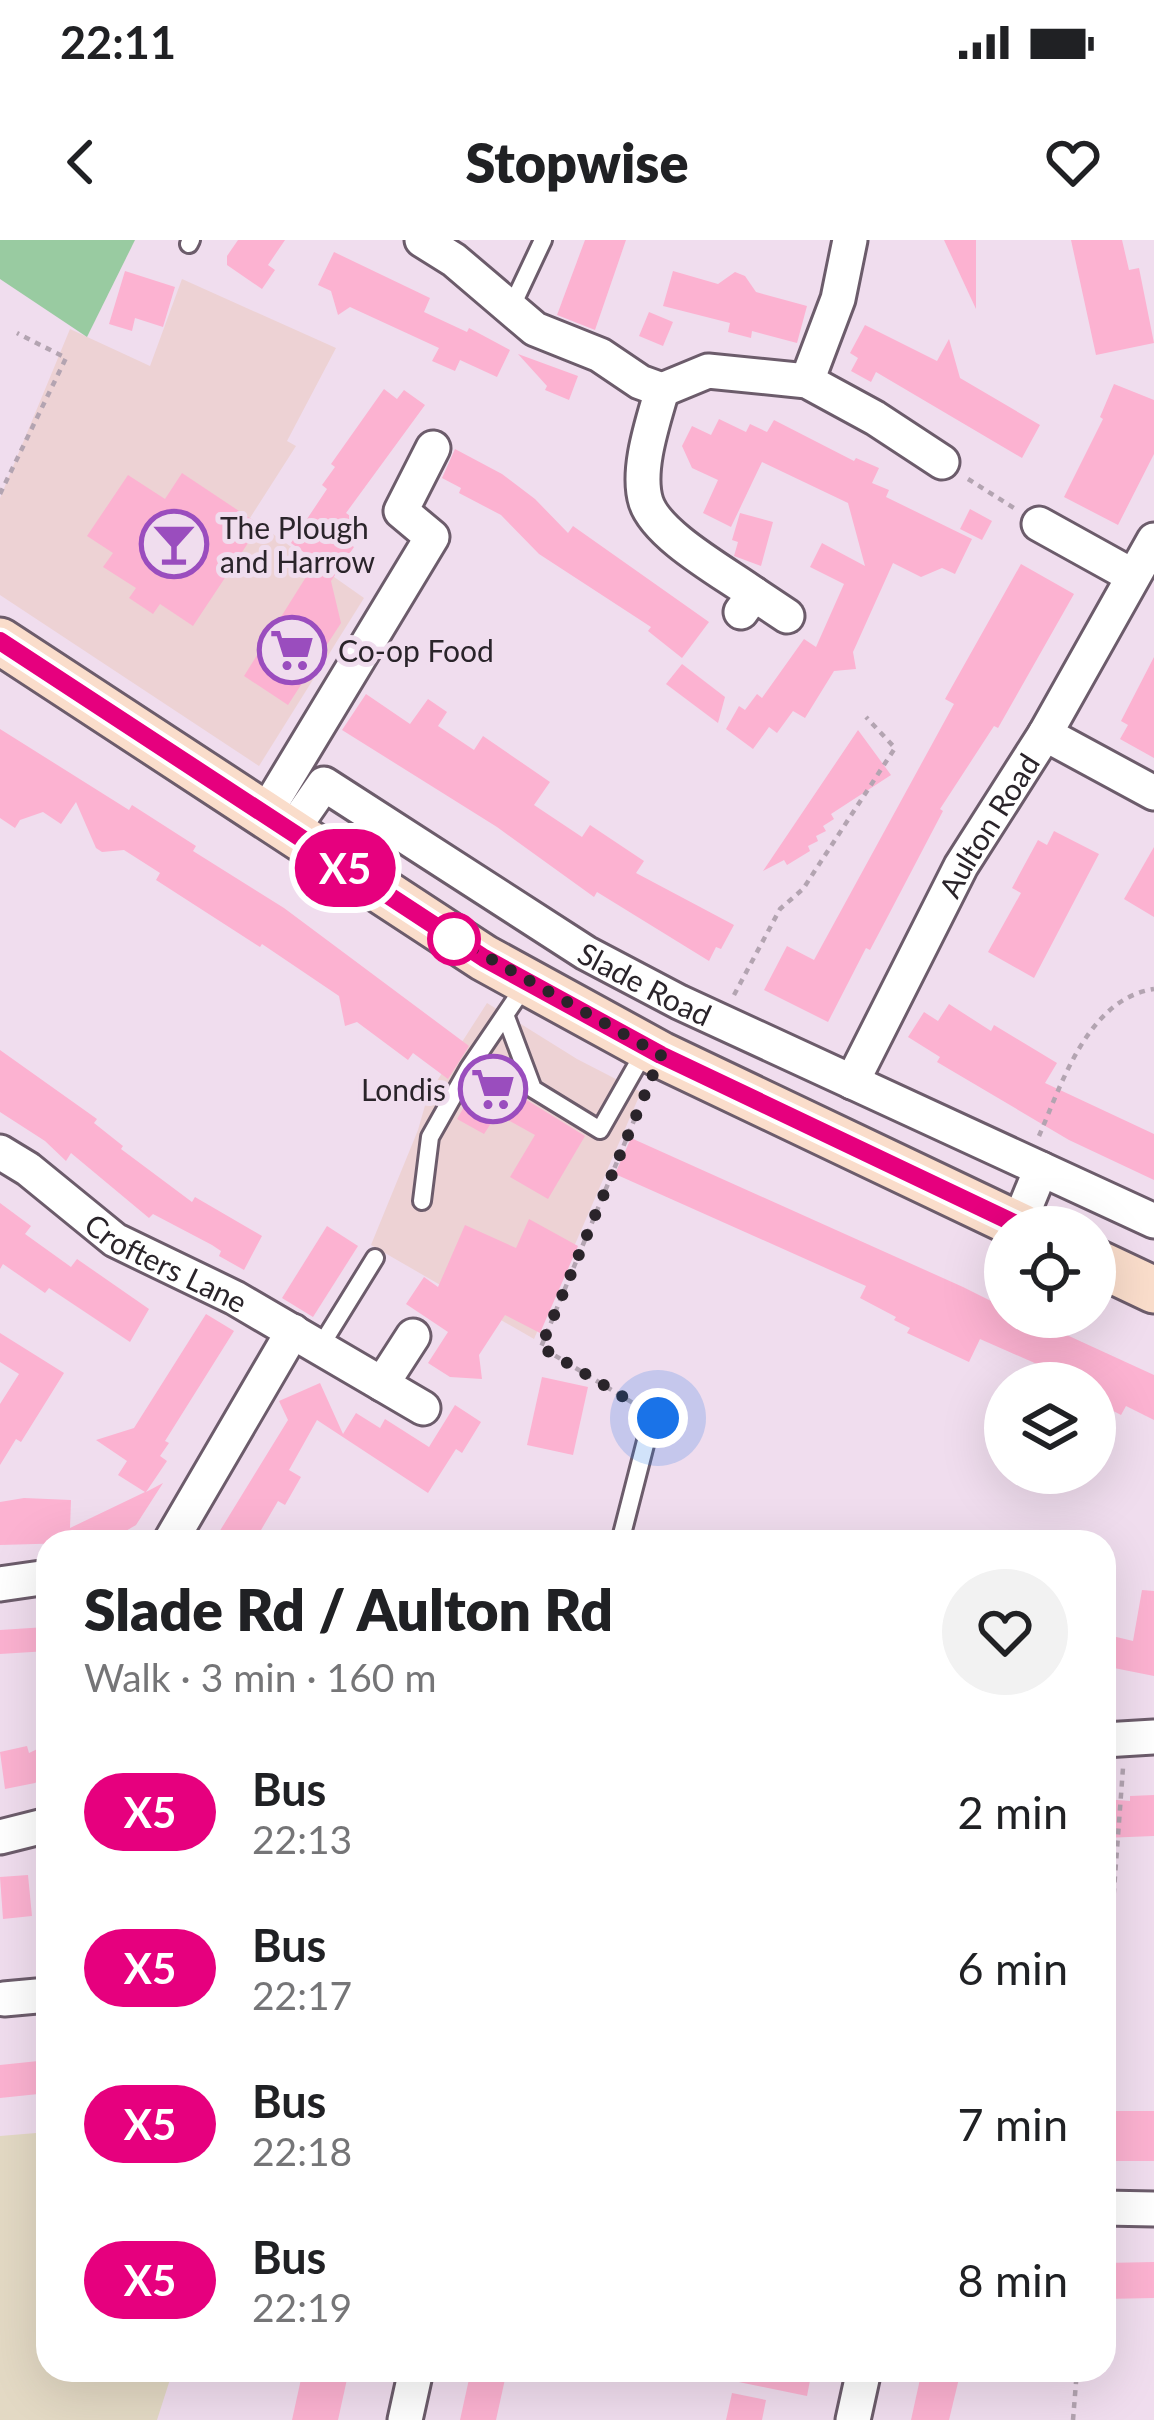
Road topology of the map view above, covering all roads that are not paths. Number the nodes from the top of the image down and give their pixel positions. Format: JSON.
{"nodes":[{"id":1,"x":422,"y":240,"type":"edge"},
{"id":2,"x":543,"y":240,"type":"edge"},
{"id":3,"x":850,"y":240,"type":"edge"},
{"id":4,"x":511,"y":308,"type":"junction"},
{"id":5,"x":807,"y":381,"type":"junction"},
{"id":6,"x":662,"y":390,"type":"junction"},
{"id":7,"x":433,"y":448,"type":"dead end"},
{"id":8,"x":942,"y":463,"type":"road end"},
{"id":9,"x":1039,"y":524,"type":"road end"},
{"id":10,"x":1154,"y":540,"type":"edge"},
{"id":11,"x":1131,"y":574,"type":"junction"},
{"id":12,"x":787,"y":616,"type":"dead end"},
{"id":13,"x":0,"y":641,"type":"edge"},
{"id":14,"x":1045,"y":734,"type":"junction"},
{"id":15,"x":1154,"y":793,"type":"edge"},
{"id":16,"x":276,"y":825,"type":"junction"},
{"id":17,"x":516,"y":1000,"type":"junction"},
{"id":18,"x":679,"y":1002,"type":"junction"},
{"id":19,"x":650,"y":1049,"type":"junction"},
{"id":20,"x":852,"y":1082,"type":"junction"},
{"id":21,"x":0,"y":1152,"type":"edge"},
{"id":22,"x":1034,"y":1166,"type":"junction"},
{"id":23,"x":422,"y":1201,"type":"dead end"},
{"id":24,"x":1025,"y":1206,"type":"edge"},
{"id":25,"x":984,"y":1209,"type":"edge"},
{"id":26,"x":1154,"y":1221,"type":"edge"},
{"id":27,"x":375,"y":1258,"type":"dead end"},
{"id":28,"x":1116,"y":1272,"type":"edge"},
{"id":29,"x":1154,"y":1290,"type":"edge"},
{"id":30,"x":412,"y":1336,"type":"dead end"},
{"id":31,"x":318,"y":1346,"type":"junction"},
{"id":32,"x":382,"y":1384,"type":"junction"},
{"id":33,"x":423,"y":1408,"type":"dead end"},
{"id":34,"x":658,"y":1418,"type":"road end"},
{"id":35,"x":179,"y":1530,"type":"edge"},
{"id":36,"x":623,"y":1530,"type":"edge"},
{"id":37,"x":36,"y":1579,"type":"edge"},
{"id":38,"x":0,"y":1584,"type":"edge"},
{"id":39,"x":36,"y":1834,"type":"edge"},
{"id":40,"x":0,"y":1837,"type":"edge"},
{"id":41,"x":36,"y":1996,"type":"edge"},
{"id":42,"x":4,"y":2000,"type":"dead end"},
{"id":43,"x":1116,"y":2208,"type":"edge"},
{"id":44,"x":1154,"y":2210,"type":"edge"},
{"id":45,"x":413,"y":2382,"type":"edge"},
{"id":46,"x":862,"y":2382,"type":"edge"},
{"id":47,"x":405,"y":2420,"type":"edge"},
{"id":48,"x":854,"y":2420,"type":"edge"}],
"edges":[{"from":1,"to":4,"type":"street"},
{"from":2,"to":4,"type":"lane"},
{"from":3,"to":5,"type":"street"},
{"from":4,"to":6,"type":"street"},
{"from":5,"to":6,"type":"street"},
{"from":5,"to":8,"type":"street"},
{"from":6,"to":12,"type":"street"},
{"from":7,"to":16,"type":"street"},
{"from":9,"to":11,"type":"street"},
{"from":10,"to":11,"type":"street","name":"Aulton Road"},
{"from":11,"to":14,"type":"street","name":"Aulton Road"},
{"from":13,"to":16,"type":"main road","name":"Slade Road"},
{"from":14,"to":15,"type":"street"},
{"from":14,"to":20,"type":"street","name":"Aulton Road"},
{"from":16,"to":17,"type":"main road","name":"Slade Road"},
{"from":16,"to":18,"type":"street","name":"Slade Road"},
{"from":17,"to":19,"type":"main road","name":"Slade Road"},
{"from":17,"to":19,"type":"lane"},
{"from":17,"to":23,"type":"lane"},
{"from":18,"to":19,"type":"street"},
{"from":18,"to":20,"type":"street","name":"Slade Road"},
{"from":19,"to":25,"type":"main road","name":"Slade Road"},
{"from":20,"to":22,"type":"street","name":"Slade Road"},
{"from":21,"to":31,"type":"street","name":"Crofters Lane"},
{"from":22,"to":24,"type":"street","name":"Slade Road"},
{"from":22,"to":26,"type":"street","name":"Slade Road"},
{"from":27,"to":31,"type":"lane"},
{"from":28,"to":29,"type":"main road"},
{"from":30,"to":32,"type":"street"},
{"from":31,"to":32,"type":"street","name":"Crofters Lane"},
{"from":31,"to":35,"type":"street"},
{"from":32,"to":33,"type":"street","name":"Crofters Lane"},
{"from":34,"to":36,"type":"lane"},
{"from":37,"to":38,"type":"street"},
{"from":39,"to":40,"type":"street"},
{"from":41,"to":42,"type":"street"},
{"from":43,"to":44,"type":"street"},
{"from":45,"to":47,"type":"street"},
{"from":46,"to":48,"type":"street"}]}
